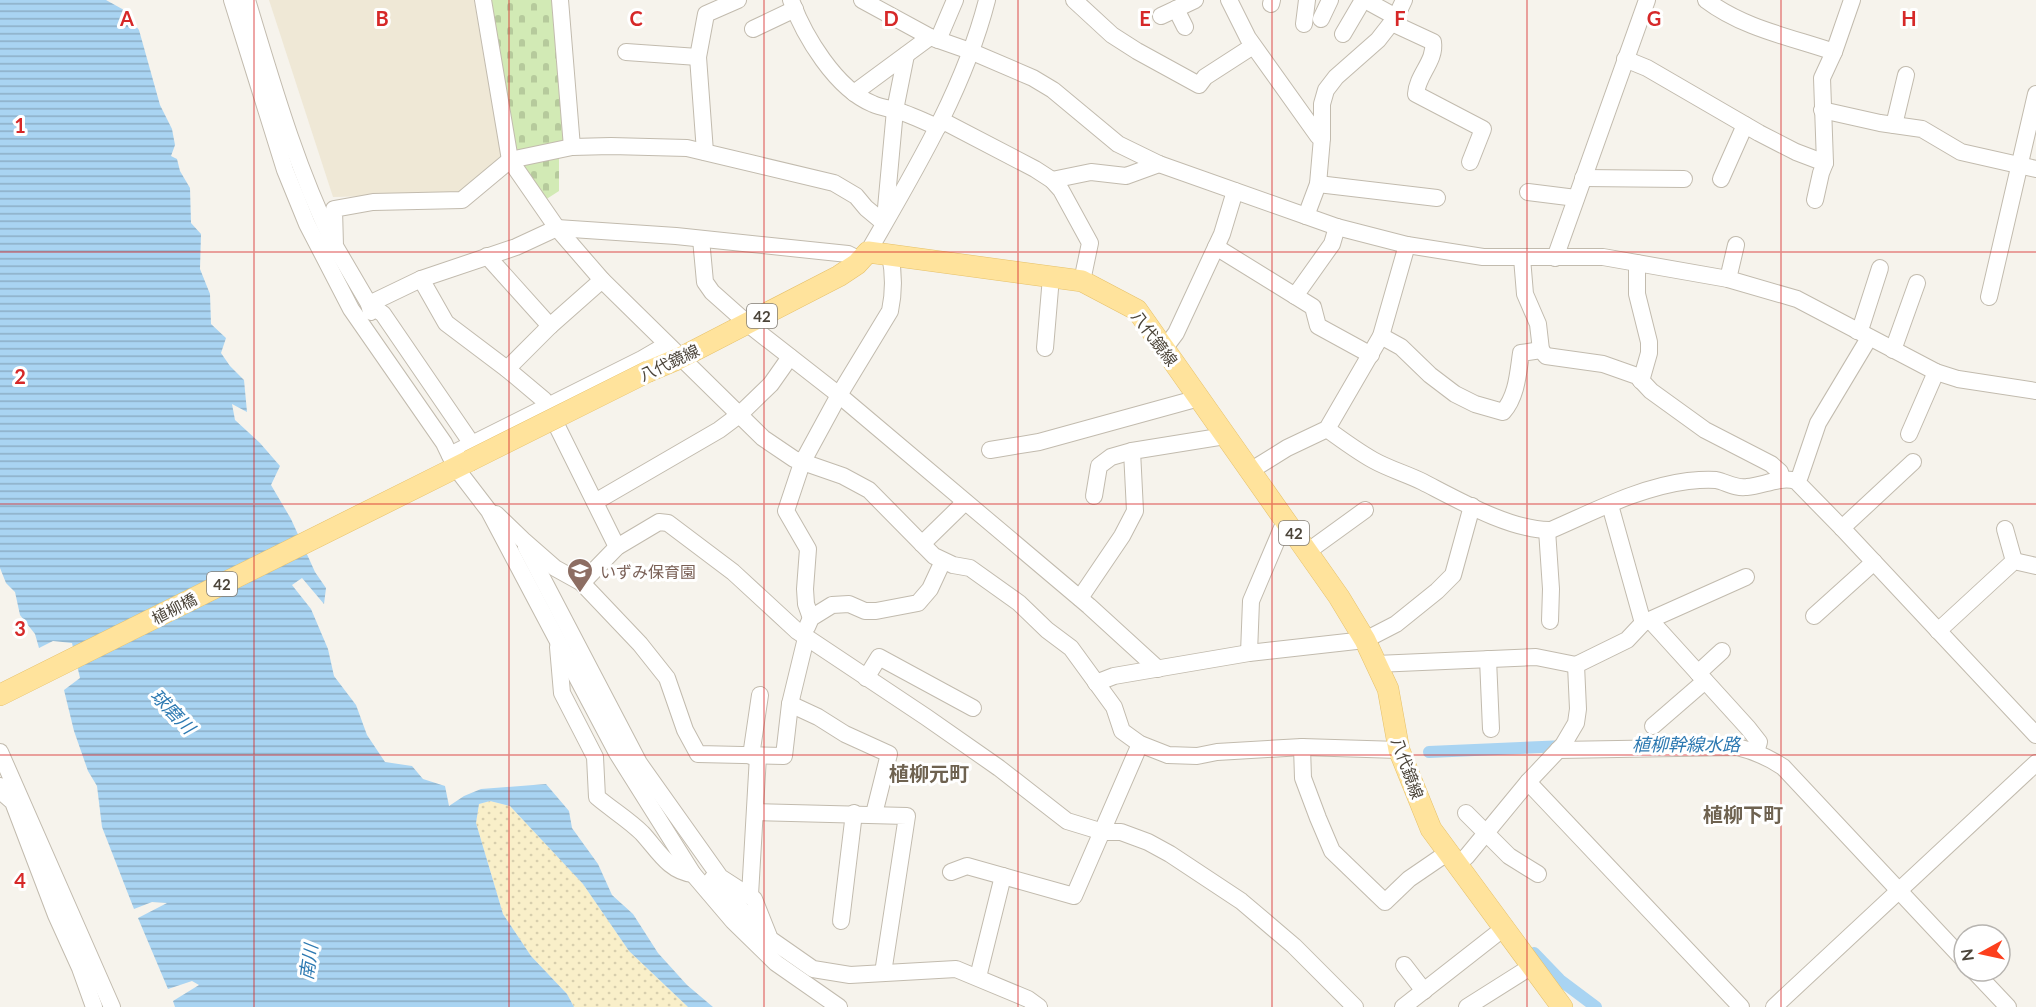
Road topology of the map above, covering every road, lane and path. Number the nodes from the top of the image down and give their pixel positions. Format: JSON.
{"nodes":[{"id":1,"x":232,"y":0,"type":"edge"},
{"id":2,"x":247,"y":0,"type":"edge"},
{"id":3,"x":483,"y":0,"type":"edge"},
{"id":4,"x":561,"y":0,"type":"edge"},
{"id":5,"x":738,"y":0,"type":"edge"},
{"id":6,"x":862,"y":0,"type":"edge"},
{"id":7,"x":955,"y":0,"type":"edge"},
{"id":8,"x":987,"y":0,"type":"edge"},
{"id":9,"x":1074,"y":0,"type":"edge"},
{"id":10,"x":1195,"y":0,"type":"edge"},
{"id":11,"x":1229,"y":0,"type":"edge"},
{"id":12,"x":1307,"y":0,"type":"edge"},
{"id":13,"x":1330,"y":0,"type":"edge"},
{"id":14,"x":1364,"y":0,"type":"edge"},
{"id":15,"x":1404,"y":0,"type":"edge"},
{"id":16,"x":1647,"y":0,"type":"edge"},
{"id":17,"x":1706,"y":0,"type":"edge"},
{"id":18,"x":1852,"y":0,"type":"edge"},
{"id":19,"x":793,"y":5,"type":"edge"},
{"id":20,"x":1321,"y":19,"type":"dead end"},
{"id":21,"x":1394,"y":20,"type":"junction"},
{"id":22,"x":1304,"y":24,"type":"dead end"},
{"id":23,"x":1185,"y":27,"type":"dead end"},
{"id":24,"x":753,"y":29,"type":"dead end"},
{"id":25,"x":1343,"y":34,"type":"dead end"},
{"id":26,"x":934,"y":39,"type":"junction"},
{"id":27,"x":1253,"y":46,"type":"junction"},
{"id":28,"x":970,"y":51,"type":"junction"},
{"id":29,"x":626,"y":52,"type":"dead end"},
{"id":30,"x":1834,"y":52,"type":"junction"},
{"id":31,"x":906,"y":55,"type":"junction"},
{"id":32,"x":698,"y":57,"type":"junction"},
{"id":33,"x":1625,"y":59,"type":"junction"},
{"id":34,"x":1906,"y":75,"type":"dead end"},
{"id":35,"x":854,"y":93,"type":"junction"},
{"id":36,"x":2036,"y":94,"type":"edge"},
{"id":37,"x":895,"y":110,"type":"junction"},
{"id":38,"x":1822,"y":110,"type":"junction"},
{"id":39,"x":940,"y":124,"type":"junction"},
{"id":40,"x":1745,"y":125,"type":"junction"},
{"id":41,"x":1894,"y":125,"type":"junction"},
{"id":42,"x":1322,"y":138,"type":"junction"},
{"id":43,"x":572,"y":147,"type":"junction"},
{"id":44,"x":705,"y":152,"type":"junction"},
{"id":45,"x":510,"y":160,"type":"junction"},
{"id":46,"x":1470,"y":162,"type":"dead end"},
{"id":47,"x":1825,"y":163,"type":"junction"},
{"id":48,"x":1159,"y":164,"type":"junction"},
{"id":49,"x":2028,"y":167,"type":"edge"},
{"id":50,"x":1583,"y":178,"type":"junction"},
{"id":51,"x":1684,"y":179,"type":"dead end"},
{"id":52,"x":1721,"y":179,"type":"dead end"},
{"id":53,"x":1052,"y":180,"type":"junction"},
{"id":54,"x":1318,"y":184,"type":"junction"},
{"id":55,"x":1235,"y":191,"type":"junction"},
{"id":56,"x":1528,"y":192,"type":"dead end"},
{"id":57,"x":1437,"y":198,"type":"dead end"},
{"id":58,"x":1576,"y":198,"type":"junction"},
{"id":59,"x":1815,"y":200,"type":"dead end"},
{"id":60,"x":1306,"y":216,"type":"junction"},
{"id":61,"x":884,"y":223,"type":"junction"},
{"id":62,"x":1337,"y":227,"type":"junction"},
{"id":63,"x":556,"y":228,"type":"junction"},
{"id":64,"x":701,"y":239,"type":"junction"},
{"id":65,"x":1407,"y":245,"type":"junction"},
{"id":66,"x":1736,"y":245,"type":"dead end"},
{"id":67,"x":335,"y":246,"type":"junction"},
{"id":68,"x":1216,"y":247,"type":"junction"},
{"id":69,"x":890,"y":255,"type":"junction"},
{"id":70,"x":487,"y":256,"type":"junction"},
{"id":71,"x":862,"y":258,"type":"junction"},
{"id":72,"x":1522,"y":258,"type":"junction"},
{"id":73,"x":1555,"y":258,"type":"junction"},
{"id":74,"x":1637,"y":263,"type":"junction"},
{"id":75,"x":1880,"y":268,"type":"dead end"},
{"id":76,"x":1050,"y":277,"type":"junction"},
{"id":77,"x":421,"y":279,"type":"junction"},
{"id":78,"x":1728,"y":279,"type":"junction"},
{"id":79,"x":602,"y":280,"type":"junction"},
{"id":80,"x":1082,"y":281,"type":"junction"},
{"id":81,"x":1917,"y":284,"type":"dead end"},
{"id":82,"x":1295,"y":296,"type":"junction"},
{"id":83,"x":1989,"y":297,"type":"dead end"},
{"id":84,"x":369,"y":304,"type":"junction"},
{"id":85,"x":748,"y":324,"type":"junction"},
{"id":86,"x":550,"y":326,"type":"junction"},
{"id":87,"x":1863,"y":335,"type":"junction"},
{"id":88,"x":1381,"y":336,"type":"junction"},
{"id":89,"x":1045,"y":348,"type":"dead end"},
{"id":90,"x":1164,"y":349,"type":"junction"},
{"id":91,"x":1541,"y":350,"type":"junction"},
{"id":92,"x":1893,"y":350,"type":"junction"},
{"id":93,"x":673,"y":351,"type":"junction"},
{"id":94,"x":1371,"y":355,"type":"junction"},
{"id":95,"x":790,"y":357,"type":"junction"},
{"id":96,"x":388,"y":360,"type":"junction"},
{"id":97,"x":507,"y":369,"type":"junction"},
{"id":98,"x":1936,"y":372,"type":"junction"},
{"id":99,"x":1641,"y":381,"type":"junction"},
{"id":100,"x":2036,"y":391,"type":"edge"},
{"id":101,"x":839,"y":395,"type":"junction"},
{"id":102,"x":1199,"y":398,"type":"junction"},
{"id":103,"x":547,"y":406,"type":"junction"},
{"id":104,"x":739,"y":415,"type":"junction"},
{"id":105,"x":1327,"y":429,"type":"junction"},
{"id":106,"x":1909,"y":434,"type":"dead end"},
{"id":107,"x":1225,"y":436,"type":"junction"},
{"id":108,"x":990,"y":450,"type":"dead end"},
{"id":109,"x":1132,"y":452,"type":"junction"},
{"id":110,"x":458,"y":460,"type":"junction"},
{"id":111,"x":1912,"y":462,"type":"dead end"},
{"id":112,"x":802,"y":463,"type":"junction"},
{"id":113,"x":1250,"y":471,"type":"junction"},
{"id":114,"x":1789,"y":480,"type":"junction"},
{"id":115,"x":1094,"y":496,"type":"dead end"},
{"id":116,"x":596,"y":502,"type":"junction"},
{"id":117,"x":965,"y":502,"type":"junction"},
{"id":118,"x":1610,"y":505,"type":"junction"},
{"id":119,"x":1472,"y":506,"type":"junction"},
{"id":120,"x":1365,"y":510,"type":"dead end"},
{"id":121,"x":489,"y":511,"type":"junction"},
{"id":122,"x":1285,"y":520,"type":"junction"},
{"id":123,"x":1842,"y":528,"type":"junction"},
{"id":124,"x":2005,"y":529,"type":"dead end"},
{"id":125,"x":1547,"y":530,"type":"junction"},
{"id":126,"x":523,"y":540,"type":"junction"},
{"id":127,"x":922,"y":544,"type":"junction"},
{"id":128,"x":617,"y":547,"type":"junction"},
{"id":129,"x":1307,"y":552,"type":"junction"},
{"id":130,"x":943,"y":561,"type":"junction"},
{"id":131,"x":2014,"y":561,"type":"junction"},
{"id":132,"x":1874,"y":562,"type":"junction"},
{"id":133,"x":2036,"y":566,"type":"edge"},
{"id":134,"x":1746,"y":577,"type":"dead end"},
{"id":135,"x":582,"y":583,"type":"junction"},
{"id":136,"x":1080,"y":598,"type":"junction"},
{"id":137,"x":1814,"y":616,"type":"dead end"},
{"id":138,"x":812,"y":618,"type":"junction"},
{"id":139,"x":1551,"y":621,"type":"dead end"},
{"id":140,"x":1646,"y":622,"type":"junction"},
{"id":141,"x":1938,"y":631,"type":"junction"},
{"id":142,"x":805,"y":637,"type":"junction"},
{"id":143,"x":558,"y":640,"type":"junction"},
{"id":144,"x":1365,"y":640,"type":"junction"},
{"id":145,"x":1722,"y":651,"type":"dead end"},
{"id":146,"x":1249,"y":653,"type":"junction"},
{"id":147,"x":1488,"y":659,"type":"junction"},
{"id":148,"x":1376,"y":664,"type":"junction"},
{"id":149,"x":1576,"y":666,"type":"junction"},
{"id":150,"x":1158,"y":669,"type":"junction"},
{"id":151,"x":1702,"y":677,"type":"junction"},
{"id":152,"x":866,"y":678,"type":"junction"},
{"id":153,"x":1096,"y":683,"type":"junction"},
{"id":154,"x":0,"y":695,"type":"edge"},
{"id":155,"x":760,"y":695,"type":"dead end"},
{"id":156,"x":790,"y":704,"type":"junction"},
{"id":157,"x":973,"y":708,"type":"dead end"},
{"id":158,"x":1653,"y":726,"type":"dead end"},
{"id":159,"x":1491,"y":729,"type":"dead end"},
{"id":160,"x":2036,"y":735,"type":"edge"},
{"id":161,"x":1140,"y":744,"type":"junction"},
{"id":162,"x":1302,"y":747,"type":"junction"},
{"id":163,"x":1757,"y":747,"type":"junction"},
{"id":164,"x":1399,"y":750,"type":"junction"},
{"id":165,"x":1558,"y":750,"type":"junction"},
{"id":166,"x":0,"y":752,"type":"edge"},
{"id":167,"x":754,"y":756,"type":"junction"},
{"id":168,"x":2036,"y":763,"type":"edge"},
{"id":169,"x":1528,"y":782,"type":"junction"},
{"id":170,"x":0,"y":786,"type":"edge"},
{"id":171,"x":755,"y":812,"type":"junction"},
{"id":172,"x":854,"y":813,"type":"junction"},
{"id":173,"x":1466,"y":813,"type":"dead end"},
{"id":174,"x":874,"y":814,"type":"junction"},
{"id":175,"x":1103,"y":832,"type":"junction"},
{"id":176,"x":1486,"y":832,"type":"junction"},
{"id":177,"x":1452,"y":859,"type":"junction"},
{"id":178,"x":697,"y":871,"type":"junction"},
{"id":179,"x":951,"y":872,"type":"dead end"},
{"id":180,"x":1538,"y":874,"type":"dead end"},
{"id":181,"x":1003,"y":876,"type":"junction"},
{"id":182,"x":720,"y":877,"type":"junction"},
{"id":183,"x":1901,"y":888,"type":"junction"},
{"id":184,"x":750,"y":895,"type":"junction"},
{"id":185,"x":841,"y":921,"type":"dead end"},
{"id":186,"x":1504,"y":928,"type":"junction"},
{"id":187,"x":770,"y":939,"type":"junction"},
{"id":188,"x":1952,"y":946,"type":"edge"},
{"id":189,"x":1404,"y":965,"type":"dead end"},
{"id":190,"x":1532,"y":966,"type":"junction"},
{"id":191,"x":883,"y":973,"type":"junction"},
{"id":192,"x":978,"y":977,"type":"junction"},
{"id":193,"x":1985,"y":983,"type":"edge"},
{"id":194,"x":1424,"y":991,"type":"junction"},
{"id":195,"x":94,"y":1004,"type":"edge"},
{"id":196,"x":112,"y":1007,"type":"edge"},
{"id":197,"x":839,"y":1007,"type":"edge"},
{"id":198,"x":1039,"y":1007,"type":"edge"},
{"id":199,"x":1355,"y":1007,"type":"edge"},
{"id":200,"x":1403,"y":1007,"type":"edge"},
{"id":201,"x":1467,"y":1007,"type":"edge"},
{"id":202,"x":1562,"y":1007,"type":"edge"},
{"id":203,"x":1742,"y":1007,"type":"edge"},
{"id":204,"x":1774,"y":1007,"type":"edge"},
{"id":205,"x":2008,"y":1007,"type":"edge"}],
"edges":[{"from":1,"to":96,"type":"street"},
{"from":2,"to":67,"type":"street"},
{"from":3,"to":45,"type":"street"},
{"from":4,"to":43,"type":"street"},
{"from":5,"to":32,"type":"street"},
{"from":6,"to":26,"type":"street"},
{"from":7,"to":26,"type":"street"},
{"from":8,"to":28,"type":"street"},
{"from":9,"to":27,"type":"street"},
{"from":10,"to":23,"type":"street"},
{"from":11,"to":27,"type":"street"},
{"from":12,"to":22,"type":"street"},
{"from":13,"to":20,"type":"street"},
{"from":14,"to":21,"type":"street"},
{"from":14,"to":25,"type":"street"},
{"from":15,"to":21,"type":"street"},
{"from":16,"to":33,"type":"street"},
{"from":17,"to":30,"type":"street"},
{"from":18,"to":30,"type":"street"},
{"from":19,"to":24,"type":"street"},
{"from":19,"to":35,"type":"street"},
{"from":21,"to":42,"type":"street"},
{"from":21,"to":46,"type":"street"},
{"from":26,"to":28,"type":"street"},
{"from":26,"to":31,"type":"street"},
{"from":27,"to":42,"type":"street"},
{"from":28,"to":39,"type":"street"},
{"from":28,"to":48,"type":"street"},
{"from":29,"to":32,"type":"street"},
{"from":30,"to":38,"type":"street"},
{"from":31,"to":35,"type":"street"},
{"from":31,"to":37,"type":"street"},
{"from":32,"to":44,"type":"street"},
{"from":33,"to":40,"type":"street"},
{"from":33,"to":50,"type":"street"},
{"from":34,"to":41,"type":"street"},
{"from":35,"to":37,"type":"street"},
{"from":36,"to":49,"type":"street"},
{"from":37,"to":39,"type":"street"},
{"from":37,"to":61,"type":"street"},
{"from":38,"to":41,"type":"street"},
{"from":38,"to":47,"type":"street"},
{"from":39,"to":53,"type":"street"},
{"from":39,"to":61,"type":"street"},
{"from":40,"to":47,"type":"street"},
{"from":40,"to":52,"type":"street"},
{"from":41,"to":49,"type":"street"},
{"from":42,"to":54,"type":"street"},
{"from":43,"to":44,"type":"street"},
{"from":43,"to":45,"type":"street"},
{"from":44,"to":61,"type":"street"},
{"from":45,"to":63,"type":"street"},
{"from":45,"to":67,"type":"street"},
{"from":47,"to":59,"type":"street"},
{"from":48,"to":53,"type":"street"},
{"from":48,"to":55,"type":"street"},
{"from":49,"to":83,"type":"street"},
{"from":50,"to":51,"type":"street"},
{"from":50,"to":58,"type":"street"},
{"from":53,"to":80,"type":"street"},
{"from":54,"to":57,"type":"street"},
{"from":54,"to":60,"type":"street"},
{"from":55,"to":60,"type":"street"},
{"from":55,"to":68,"type":"street"},
{"from":56,"to":58,"type":"street"},
{"from":58,"to":73,"type":"street"},
{"from":60,"to":62,"type":"street"},
{"from":61,"to":71,"type":"street"},
{"from":62,"to":65,"type":"street"},
{"from":62,"to":82,"type":"street"},
{"from":63,"to":64,"type":"street"},
{"from":63,"to":70,"type":"street"},
{"from":63,"to":79,"type":"street"},
{"from":64,"to":71,"type":"street"},
{"from":64,"to":85,"type":"street"},
{"from":65,"to":72,"type":"street"},
{"from":65,"to":88,"type":"street"},
{"from":66,"to":78,"type":"street"},
{"from":67,"to":84,"type":"street"},
{"from":68,"to":82,"type":"street"},
{"from":68,"to":90,"type":"street"},
{"from":69,"to":71,"type":"main road","name":"八代鏡線","number":"42"},
{"from":69,"to":76,"type":"main road","name":"八代鏡線","number":"42"},
{"from":69,"to":101,"type":"street"},
{"from":70,"to":77,"type":"street"},
{"from":70,"to":86,"type":"street"},
{"from":71,"to":85,"type":"main road","name":"八代鏡線","number":"42"},
{"from":72,"to":73,"type":"street"},
{"from":72,"to":91,"type":"street"},
{"from":73,"to":74,"type":"street"},
{"from":74,"to":78,"type":"street"},
{"from":74,"to":99,"type":"street"},
{"from":75,"to":87,"type":"street"},
{"from":76,"to":80,"type":"main road","name":"八代鏡線","number":"42"},
{"from":76,"to":89,"type":"street"},
{"from":77,"to":84,"type":"street"},
{"from":77,"to":97,"type":"street"},
{"from":78,"to":87,"type":"street"},
{"from":79,"to":86,"type":"street"},
{"from":79,"to":93,"type":"street"},
{"from":80,"to":90,"type":"main road","name":"八代鏡線","number":"42"},
{"from":81,"to":92,"type":"street"},
{"from":82,"to":94,"type":"street"},
{"from":84,"to":96,"type":"street"},
{"from":84,"to":110,"type":"street"},
{"from":85,"to":93,"type":"main road","name":"八代鏡線","number":"42"},
{"from":85,"to":95,"type":"street"},
{"from":86,"to":97,"type":"street"},
{"from":87,"to":92,"type":"street"},
{"from":87,"to":114,"type":"street"},
{"from":88,"to":91,"type":"street"},
{"from":88,"to":94,"type":"street"},
{"from":90,"to":102,"type":"main road","name":"八代鏡線","number":"42"},
{"from":91,"to":99,"type":"street"},
{"from":92,"to":98,"type":"street"},
{"from":93,"to":103,"type":"street"},
{"from":93,"to":104,"type":"street"},
{"from":93,"to":110,"type":"main road","name":"八代鏡線","number":"42","bridge":true},
{"from":94,"to":105,"type":"street"},
{"from":95,"to":101,"type":"street"},
{"from":95,"to":104,"type":"street"},
{"from":96,"to":110,"type":"street"},
{"from":97,"to":103,"type":"street"},
{"from":98,"to":100,"type":"street"},
{"from":98,"to":106,"type":"street"},
{"from":99,"to":114,"type":"street"},
{"from":101,"to":112,"type":"street"},
{"from":101,"to":117,"type":"street"},
{"from":102,"to":107,"type":"main road","name":"八代鏡線","number":"42"},
{"from":102,"to":108,"type":"street"},
{"from":103,"to":110,"type":"street"},
{"from":103,"to":116,"type":"street"},
{"from":104,"to":112,"type":"street"},
{"from":104,"to":116,"type":"street"},
{"from":105,"to":113,"type":"street"},
{"from":105,"to":119,"type":"street"},
{"from":107,"to":109,"type":"street"},
{"from":107,"to":113,"type":"main road","name":"八代鏡線","number":"42"},
{"from":109,"to":115,"type":"street"},
{"from":109,"to":136,"type":"street"},
{"from":110,"to":121,"type":"street"},
{"from":110,"to":154,"type":"main road","name":"植柳橋","number":"42"},
{"from":111,"to":123,"type":"street"},
{"from":112,"to":127,"type":"street"},
{"from":112,"to":138,"type":"street"},
{"from":113,"to":122,"type":"main road","name":"八代鏡線","number":"42"},
{"from":114,"to":118,"type":"street"},
{"from":114,"to":123,"type":"street"},
{"from":116,"to":128,"type":"street"},
{"from":117,"to":127,"type":"street"},
{"from":117,"to":136,"type":"street"},
{"from":118,"to":125,"type":"street"},
{"from":118,"to":140,"type":"street"},
{"from":119,"to":125,"type":"street"},
{"from":119,"to":144,"type":"street"},
{"from":120,"to":129,"type":"street"},
{"from":121,"to":126,"type":"street"},
{"from":121,"to":143,"type":"street"},
{"from":122,"to":129,"type":"main road","name":"八代鏡線","number":"42"},
{"from":122,"to":146,"type":"street"},
{"from":123,"to":132,"type":"street"},
{"from":124,"to":131,"type":"street"},
{"from":125,"to":139,"type":"street"},
{"from":126,"to":135,"type":"street"},
{"from":126,"to":182,"type":"street"},
{"from":127,"to":130,"type":"street"},
{"from":128,"to":135,"type":"street"},
{"from":128,"to":142,"type":"street"},
{"from":129,"to":144,"type":"main road","name":"八代鏡線","number":"42"},
{"from":130,"to":138,"type":"street"},
{"from":130,"to":153,"type":"street"},
{"from":131,"to":133,"type":"street"},
{"from":131,"to":141,"type":"street"},
{"from":132,"to":137,"type":"street"},
{"from":132,"to":141,"type":"street"},
{"from":134,"to":140,"type":"street"},
{"from":135,"to":167,"type":"street"},
{"from":136,"to":150,"type":"street"},
{"from":138,"to":142,"type":"street"},
{"from":140,"to":149,"type":"street"},
{"from":140,"to":151,"type":"street"},
{"from":141,"to":160,"type":"street"},
{"from":142,"to":152,"type":"street"},
{"from":142,"to":156,"type":"street"},
{"from":143,"to":178,"type":"street"},
{"from":143,"to":178,"type":"street"},
{"from":144,"to":146,"type":"street"},
{"from":144,"to":148,"type":"main road","name":"八代鏡線","number":"42"},
{"from":145,"to":151,"type":"street"},
{"from":146,"to":150,"type":"street"},
{"from":147,"to":148,"type":"street"},
{"from":147,"to":149,"type":"street"},
{"from":147,"to":159,"type":"street"},
{"from":148,"to":164,"type":"main road","name":"八代鏡線","number":"42"},
{"from":149,"to":165,"type":"street"},
{"from":150,"to":153,"type":"street"},
{"from":151,"to":158,"type":"street"},
{"from":151,"to":163,"type":"street"},
{"from":152,"to":157,"type":"street"},
{"from":152,"to":175,"type":"street"},
{"from":153,"to":161,"type":"street"},
{"from":155,"to":167,"type":"street"},
{"from":156,"to":167,"type":"street"},
{"from":156,"to":174,"type":"street"},
{"from":161,"to":162,"type":"street"},
{"from":161,"to":175,"type":"street"},
{"from":162,"to":164,"type":"street"},
{"from":162,"to":177,"type":"street"},
{"from":163,"to":165,"type":"street"},
{"from":163,"to":183,"type":"street"},
{"from":164,"to":177,"type":"main road","name":"八代鏡線","number":"42"},
{"from":165,"to":169,"type":"street"},
{"from":166,"to":196,"type":"street"},
{"from":167,"to":171,"type":"street"},
{"from":168,"to":183,"type":"street"},
{"from":169,"to":176,"type":"street"},
{"from":169,"to":203,"type":"street"},
{"from":170,"to":195,"type":"street"},
{"from":171,"to":172,"type":"street"},
{"from":171,"to":184,"type":"street"},
{"from":172,"to":174,"type":"street"},
{"from":172,"to":185,"type":"street"},
{"from":173,"to":176,"type":"street"},
{"from":174,"to":191,"type":"street"},
{"from":175,"to":181,"type":"street"},
{"from":175,"to":199,"type":"street"},
{"from":176,"to":177,"type":"street"},
{"from":176,"to":180,"type":"street"},
{"from":177,"to":186,"type":"main road","name":"八代鏡線","number":"42"},
{"from":178,"to":182,"type":"street"},
{"from":178,"to":187,"type":"street"},
{"from":178,"to":197,"type":"street"},
{"from":179,"to":181,"type":"street"},
{"from":181,"to":192,"type":"street"},
{"from":182,"to":184,"type":"street"},
{"from":183,"to":188,"type":"street"},
{"from":183,"to":204,"type":"street"},
{"from":184,"to":187,"type":"street"},
{"from":186,"to":190,"type":"main road","name":"八代鏡線","number":"42"},
{"from":186,"to":194,"type":"street"},
{"from":187,"to":191,"type":"street"},
{"from":189,"to":194,"type":"street"},
{"from":190,"to":201,"type":"street"},
{"from":190,"to":202,"type":"main road","name":"八代鏡線","number":"42"},
{"from":191,"to":192,"type":"street"},
{"from":192,"to":198,"type":"street"},
{"from":193,"to":205,"type":"street"},
{"from":194,"to":200,"type":"street"}]}
